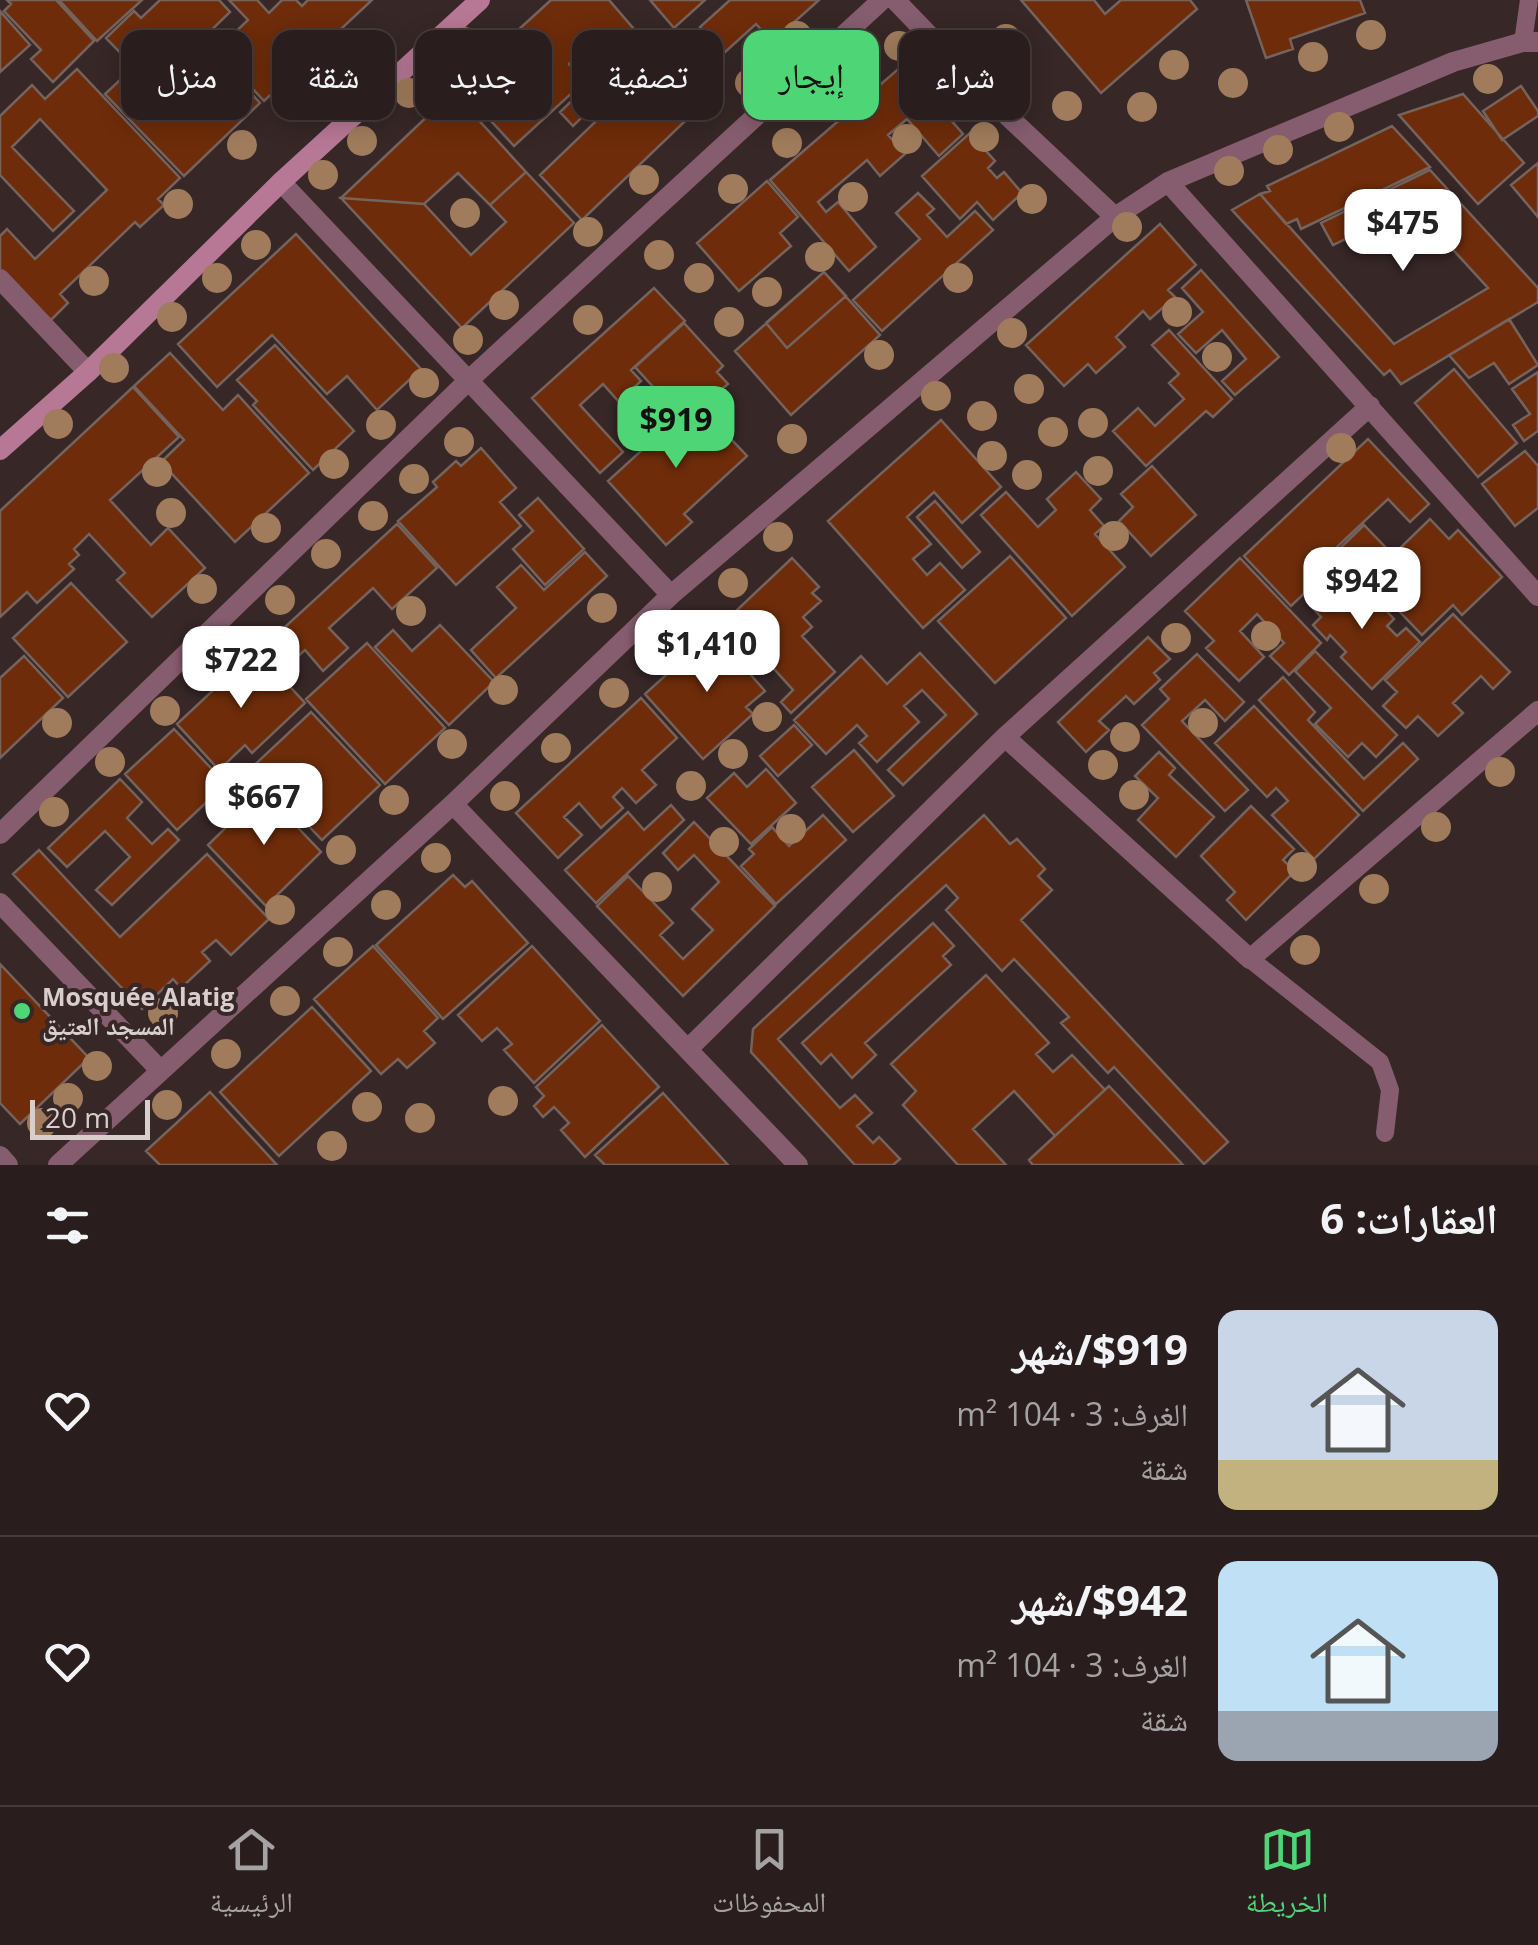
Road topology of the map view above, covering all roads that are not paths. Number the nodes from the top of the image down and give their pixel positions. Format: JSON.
{"nodes":[{"id":1,"x":480,"y":0,"type":"edge"},
{"id":2,"x":882,"y":0,"type":"edge"},
{"id":3,"x":895,"y":0,"type":"edge"},
{"id":4,"x":1529,"y":0,"type":"edge"},
{"id":5,"x":1531,"y":42,"type":"edge"},
{"id":6,"x":282,"y":182,"type":"junction"},
{"id":7,"x":1168,"y":182,"type":"junction"},
{"id":8,"x":1115,"y":217,"type":"junction"},
{"id":9,"x":0,"y":280,"type":"edge"},
{"id":10,"x":88,"y":372,"type":"junction"},
{"id":11,"x":470,"y":380,"type":"junction"},
{"id":12,"x":1370,"y":406,"type":"junction"},
{"id":13,"x":0,"y":450,"type":"edge"},
{"id":14,"x":671,"y":595,"type":"junction"},
{"id":15,"x":1538,"y":596,"type":"edge"},
{"id":16,"x":1538,"y":712,"type":"edge"},
{"id":17,"x":1004,"y":738,"type":"junction"},
{"id":18,"x":453,"y":804,"type":"junction"},
{"id":19,"x":0,"y":834,"type":"edge"},
{"id":20,"x":0,"y":903,"type":"edge"},
{"id":21,"x":1250,"y":959,"type":"junction"},
{"id":22,"x":688,"y":1049,"type":"junction"},
{"id":23,"x":160,"y":1070,"type":"junction"},
{"id":24,"x":1385,"y":1132,"type":"dead end"},
{"id":25,"x":0,"y":1156,"type":"edge"},
{"id":26,"x":8,"y":1165,"type":"edge"},
{"id":27,"x":58,"y":1165,"type":"edge"},
{"id":28,"x":798,"y":1165,"type":"edge"}],
"edges":[{"from":1,"to":6,"type":"main road"},
{"from":2,"to":11,"type":"street"},
{"from":3,"to":8,"type":"street"},
{"from":4,"to":5,"type":"lane"},
{"from":5,"to":7,"type":"street"},
{"from":6,"to":10,"type":"main road"},
{"from":6,"to":11,"type":"street"},
{"from":7,"to":8,"type":"street"},
{"from":7,"to":12,"type":"street"},
{"from":8,"to":14,"type":"street"},
{"from":9,"to":10,"type":"street"},
{"from":10,"to":13,"type":"main road"},
{"from":11,"to":14,"type":"street"},
{"from":11,"to":19,"type":"street"},
{"from":12,"to":15,"type":"street"},
{"from":12,"to":17,"type":"street"},
{"from":14,"to":18,"type":"street"},
{"from":16,"to":21,"type":"street"},
{"from":17,"to":21,"type":"street"},
{"from":17,"to":22,"type":"street"},
{"from":18,"to":22,"type":"street"},
{"from":18,"to":23,"type":"street"},
{"from":20,"to":23,"type":"street"},
{"from":21,"to":24,"type":"lane"},
{"from":22,"to":28,"type":"street"},
{"from":23,"to":27,"type":"street"},
{"from":25,"to":26,"type":"street"}]}
